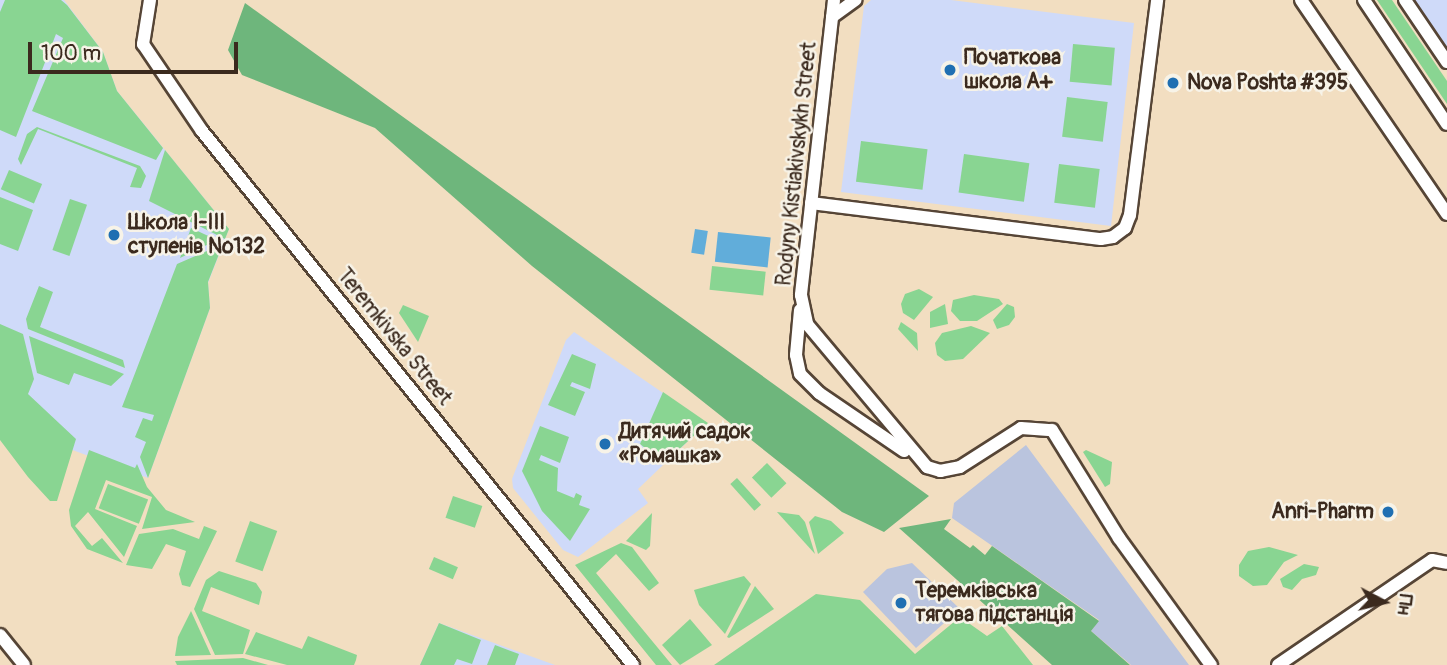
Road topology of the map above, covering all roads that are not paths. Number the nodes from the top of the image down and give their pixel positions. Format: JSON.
{"nodes":[{"id":1,"x":150,"y":0,"type":"edge"},
{"id":2,"x":834,"y":0,"type":"edge"},
{"id":3,"x":855,"y":0,"type":"edge"},
{"id":4,"x":1301,"y":0,"type":"edge"},
{"id":5,"x":1364,"y":0,"type":"edge"},
{"id":6,"x":1405,"y":0,"type":"edge"},
{"id":7,"x":1156,"y":6,"type":"edge"},
{"id":8,"x":832,"y":17,"type":"junction"},
{"id":9,"x":1447,"y":62,"type":"edge"},
{"id":10,"x":1447,"y":124,"type":"edge"},
{"id":11,"x":811,"y":203,"type":"junction"},
{"id":12,"x":1447,"y":214,"type":"edge"},
{"id":13,"x":801,"y":295,"type":"junction"},
{"id":14,"x":918,"y":461,"type":"junction"},
{"id":15,"x":1447,"y":563,"type":"edge"},
{"id":16,"x":0,"y":635,"type":"edge"},
{"id":17,"x":24,"y":665,"type":"edge"},
{"id":18,"x":633,"y":665,"type":"edge"},
{"id":19,"x":1211,"y":665,"type":"edge"},
{"id":20,"x":1278,"y":665,"type":"edge"}],
"edges":[{"from":1,"to":18,"type":"street","name":"Teremkivska Street"},
{"from":2,"to":8,"type":"street","name":"Rodyny Kistiakivskykh Street"},
{"from":3,"to":8,"type":"street"},
{"from":4,"to":12,"type":"street"},
{"from":5,"to":10,"type":"street"},
{"from":6,"to":9,"type":"street"},
{"from":7,"to":11,"type":"street"},
{"from":8,"to":11,"type":"street","name":"Rodyny Kistiakivskykh Street"},
{"from":11,"to":13,"type":"street","name":"Rodyny Kistiakivskykh Street"},
{"from":13,"to":14,"type":"street","name":"Rodyny Kistiakivskykh Street"},
{"from":13,"to":14,"type":"street"},
{"from":14,"to":19,"type":"street","name":"Rodyny Kistiakivskykh Street"},
{"from":15,"to":20,"type":"street"},
{"from":16,"to":17,"type":"street"}]}
